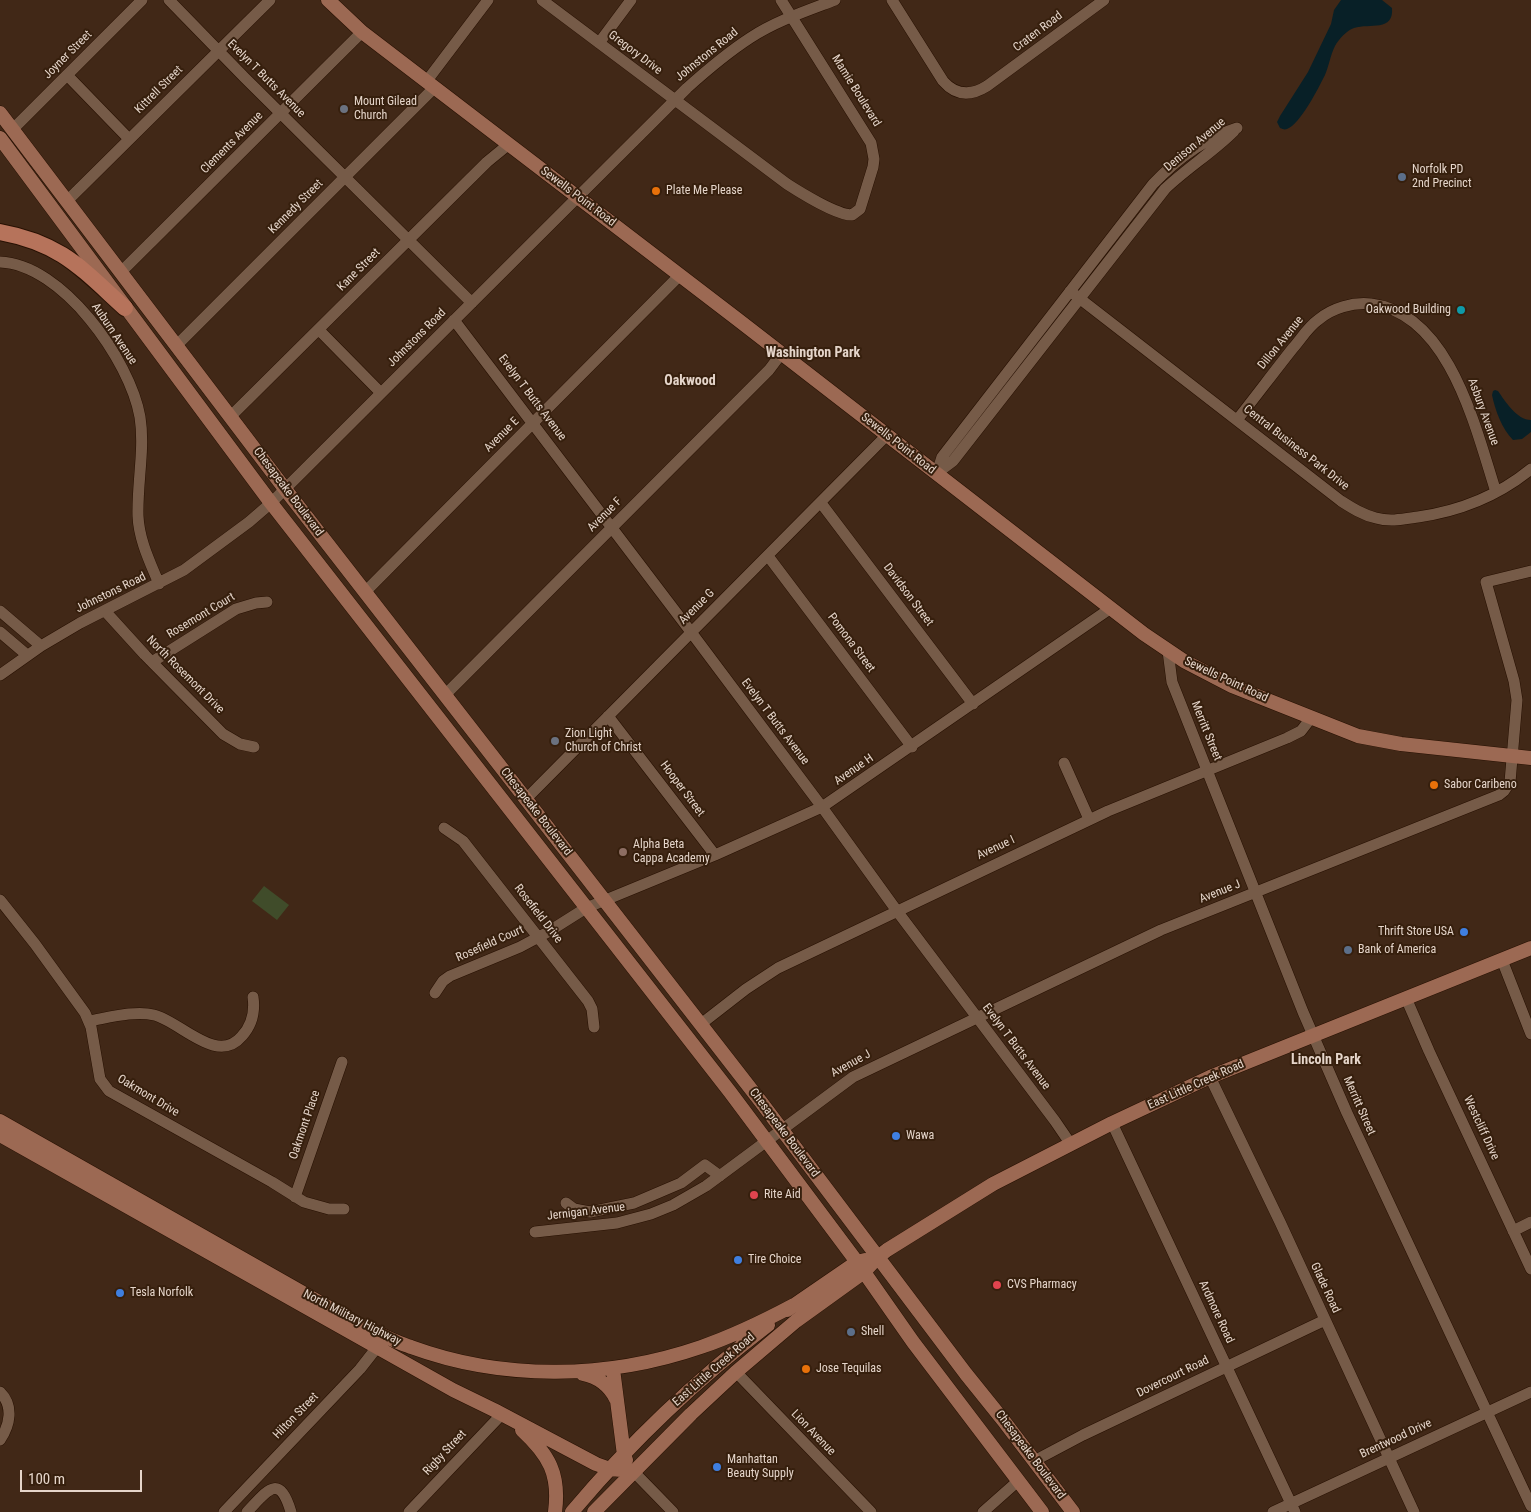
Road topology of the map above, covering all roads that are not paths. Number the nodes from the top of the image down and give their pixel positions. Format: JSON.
{"nodes":[{"id":1,"x":142,"y":0,"type":"edge"},
{"id":2,"x":169,"y":0,"type":"edge"},
{"id":3,"x":270,"y":0,"type":"edge"},
{"id":4,"x":328,"y":0,"type":"edge"},
{"id":5,"x":488,"y":0,"type":"edge"},
{"id":6,"x":542,"y":0,"type":"edge"},
{"id":7,"x":631,"y":0,"type":"edge"},
{"id":8,"x":781,"y":0,"type":"edge"},
{"id":9,"x":834,"y":0,"type":"edge"},
{"id":10,"x":892,"y":0,"type":"edge"},
{"id":11,"x":1104,"y":0,"type":"edge"},
{"id":12,"x":792,"y":17,"type":"junction"},
{"id":13,"x":362,"y":32,"type":"junction"},
{"id":14,"x":599,"y":43,"type":"junction"},
{"id":15,"x":218,"y":51,"type":"junction"},
{"id":16,"x":67,"y":75,"type":"junction"},
{"id":17,"x":430,"y":85,"type":"junction"},
{"id":18,"x":675,"y":100,"type":"junction"},
{"id":19,"x":0,"y":113,"type":"edge"},
{"id":20,"x":281,"y":113,"type":"junction"},
{"id":21,"x":13,"y":129,"type":"junction"},
{"id":22,"x":0,"y":138,"type":"edge"},
{"id":23,"x":129,"y":139,"type":"junction"},
{"id":24,"x":509,"y":144,"type":"junction"},
{"id":25,"x":346,"y":177,"type":"junction"},
{"id":26,"x":784,"y":182,"type":"joint"},
{"id":27,"x":579,"y":198,"type":"junction"},
{"id":28,"x":67,"y":201,"type":"junction"},
{"id":29,"x":0,"y":232,"type":"edge"},
{"id":30,"x":409,"y":240,"type":"junction"},
{"id":31,"x":0,"y":262,"type":"edge"},
{"id":32,"x":121,"y":272,"type":"junction"},
{"id":33,"x":680,"y":275,"type":"junction"},
{"id":34,"x":1074,"y":295,"type":"junction"},
{"id":35,"x":472,"y":303,"type":"junction"},
{"id":36,"x":125,"y":308,"type":"junction"},
{"id":37,"x":1390,"y":308,"type":"joint"},
{"id":38,"x":454,"y":320,"type":"junction"},
{"id":39,"x":319,"y":330,"type":"junction"},
{"id":40,"x":176,"y":346,"type":"junction"},
{"id":41,"x":778,"y":351,"type":"junction"},
{"id":42,"x":381,"y":393,"type":"junction"},
{"id":43,"x":230,"y":417,"type":"junction"},
{"id":44,"x":1237,"y":420,"type":"junction"},
{"id":45,"x":533,"y":423,"type":"junction"},
{"id":46,"x":887,"y":435,"type":"junction"},
{"id":47,"x":1531,"y":469,"type":"edge"},
{"id":48,"x":936,"y":473,"type":"junction"},
{"id":49,"x":285,"y":489,"type":"junction"},
{"id":50,"x":1496,"y":492,"type":"junction"},
{"id":51,"x":271,"y":503,"type":"junction"},
{"id":52,"x":821,"y":503,"type":"junction"},
{"id":53,"x":612,"y":528,"type":"junction"},
{"id":54,"x":768,"y":556,"type":"junction"},
{"id":55,"x":1531,"y":571,"type":"edge"},
{"id":56,"x":159,"y":584,"type":"junction"},
{"id":57,"x":365,"y":592,"type":"junction"},
{"id":58,"x":267,"y":602,"type":"dead end"},
{"id":59,"x":1111,"y":608,"type":"junction"},
{"id":60,"x":105,"y":610,"type":"junction"},
{"id":61,"x":0,"y":611,"type":"edge"},
{"id":62,"x":0,"y":632,"type":"edge"},
{"id":63,"x":691,"y":632,"type":"junction"},
{"id":64,"x":41,"y":646,"type":"junction"},
{"id":65,"x":1168,"y":651,"type":"junction"},
{"id":66,"x":27,"y":655,"type":"junction"},
{"id":67,"x":152,"y":662,"type":"junction"},
{"id":68,"x":0,"y":675,"type":"edge"},
{"id":69,"x":445,"y":695,"type":"junction"},
{"id":70,"x":974,"y":704,"type":"junction"},
{"id":71,"x":608,"y":716,"type":"junction"},
{"id":72,"x":1311,"y":718,"type":"junction"},
{"id":73,"x":254,"y":747,"type":"dead end"},
{"id":74,"x":912,"y":747,"type":"junction"},
{"id":75,"x":1512,"y":756,"type":"junction"},
{"id":76,"x":1531,"y":758,"type":"edge"},
{"id":77,"x":1064,"y":763,"type":"dead end"},
{"id":78,"x":1207,"y":770,"type":"junction"},
{"id":79,"x":526,"y":799,"type":"junction"},
{"id":80,"x":822,"y":807,"type":"junction"},
{"id":81,"x":1090,"y":819,"type":"junction"},
{"id":82,"x":444,"y":828,"type":"dead end"},
{"id":83,"x":715,"y":855,"type":"junction"},
{"id":84,"x":1256,"y":892,"type":"junction"},
{"id":85,"x":0,"y":900,"type":"edge"},
{"id":86,"x":606,"y":901,"type":"junction"},
{"id":87,"x":586,"y":908,"type":"junction"},
{"id":88,"x":897,"y":911,"type":"junction"},
{"id":89,"x":539,"y":937,"type":"junction"},
{"id":90,"x":1531,"y":948,"type":"edge"},
{"id":91,"x":1502,"y":960,"type":"junction"},
{"id":92,"x":435,"y":993,"type":"dead end"},
{"id":93,"x":253,"y":997,"type":"dead end"},
{"id":94,"x":1406,"y":998,"type":"junction"},
{"id":95,"x":976,"y":1018,"type":"junction"},
{"id":96,"x":89,"y":1021,"type":"junction"},
{"id":97,"x":701,"y":1024,"type":"junction"},
{"id":98,"x":594,"y":1027,"type":"dead end"},
{"id":99,"x":1531,"y":1034,"type":"edge"},
{"id":100,"x":1313,"y":1035,"type":"junction"},
{"id":101,"x":342,"y":1062,"type":"dead end"},
{"id":102,"x":1210,"y":1077,"type":"junction"},
{"id":103,"x":0,"y":1121,"type":"edge"},
{"id":104,"x":1112,"y":1123,"type":"junction"},
{"id":105,"x":782,"y":1130,"type":"junction"},
{"id":106,"x":0,"y":1135,"type":"edge"},
{"id":107,"x":767,"y":1142,"type":"junction"},
{"id":108,"x":1070,"y":1143,"type":"junction"},
{"id":109,"x":720,"y":1176,"type":"junction"},
{"id":110,"x":295,"y":1197,"type":"junction"},
{"id":111,"x":566,"y":1203,"type":"dead end"},
{"id":112,"x":344,"y":1209,"type":"dead end"},
{"id":113,"x":1531,"y":1222,"type":"edge"},
{"id":114,"x":1513,"y":1231,"type":"junction"},
{"id":115,"x":535,"y":1232,"type":"dead end"},
{"id":116,"x":878,"y":1256,"type":"junction"},
{"id":117,"x":861,"y":1267,"type":"junction"},
{"id":118,"x":1531,"y":1269,"type":"edge"},
{"id":119,"x":794,"y":1304,"type":"junction"},
{"id":120,"x":1325,"y":1320,"type":"junction"},
{"id":121,"x":385,"y":1336,"type":"junction"},
{"id":122,"x":376,"y":1348,"type":"junction"},
{"id":123,"x":1226,"y":1366,"type":"junction"},
{"id":124,"x":613,"y":1369,"type":"junction"},
{"id":125,"x":569,"y":1372,"type":"junction"},
{"id":126,"x":736,"y":1372,"type":"junction"},
{"id":127,"x":0,"y":1392,"type":"edge"},
{"id":128,"x":1531,"y":1392,"type":"edge"},
{"id":129,"x":617,"y":1402,"type":"junction"},
{"id":130,"x":1488,"y":1412,"type":"junction"},
{"id":131,"x":502,"y":1414,"type":"junction"},
{"id":132,"x":0,"y":1440,"type":"edge"},
{"id":133,"x":624,"y":1455,"type":"junction"},
{"id":134,"x":1389,"y":1458,"type":"junction"},
{"id":135,"x":1034,"y":1461,"type":"junction"},
{"id":136,"x":610,"y":1469,"type":"junction"},
{"id":137,"x":633,"y":1471,"type":"junction"},
{"id":138,"x":1018,"y":1481,"type":"junction"},
{"id":139,"x":1531,"y":1506,"type":"edge"},
{"id":140,"x":1293,"y":1508,"type":"edge"},
{"id":141,"x":224,"y":1512,"type":"edge"},
{"id":142,"x":247,"y":1512,"type":"edge"},
{"id":143,"x":291,"y":1512,"type":"edge"},
{"id":144,"x":409,"y":1512,"type":"edge"},
{"id":145,"x":555,"y":1512,"type":"edge"},
{"id":146,"x":572,"y":1512,"type":"edge"},
{"id":147,"x":594,"y":1512,"type":"edge"},
{"id":148,"x":673,"y":1512,"type":"edge"},
{"id":149,"x":871,"y":1512,"type":"edge"},
{"id":150,"x":983,"y":1512,"type":"edge"},
{"id":151,"x":1042,"y":1512,"type":"edge"},
{"id":152,"x":1073,"y":1512,"type":"edge"},
{"id":153,"x":1274,"y":1512,"type":"edge"},
{"id":154,"x":1414,"y":1512,"type":"edge"}],
"edges":[{"from":1,"to":16,"type":"street","name":"Joyner Street"},
{"from":2,"to":15,"type":"street","name":"Evelyn T Butts Avenue"},
{"from":3,"to":15,"type":"street","name":"Kittrell Street"},
{"from":4,"to":13,"type":"main road","name":"Sewells Point Road"},
{"from":5,"to":17,"type":"street","name":"Kennedy Street"},
{"from":6,"to":14,"type":"street","name":"Gregory Drive"},
{"from":7,"to":14,"type":"street"},
{"from":8,"to":12,"type":"street","name":"Mamie Boulevard"},
{"from":9,"to":12,"type":"street","name":"Johnstons Road"},
{"from":10,"to":11,"type":"street","name":"Craten Road"},
{"from":12,"to":18,"type":"street","name":"Johnstons Road"},
{"from":12,"to":26,"type":"street","name":"Mamie Boulevard"},
{"from":13,"to":17,"type":"main road","name":"Sewells Point Road"},
{"from":13,"to":20,"type":"street","name":"Clements Avenue"},
{"from":14,"to":18,"type":"street","name":"Gregory Drive"},
{"from":15,"to":20,"type":"street","name":"Evelyn T Butts Avenue"},
{"from":15,"to":23,"type":"street","name":"Kittrell Street"},
{"from":16,"to":21,"type":"street","name":"Joyner Street"},
{"from":16,"to":23,"type":"street"},
{"from":17,"to":24,"type":"main road","name":"Sewells Point Road"},
{"from":17,"to":25,"type":"street","name":"Kennedy Street"},
{"from":18,"to":26,"type":"street","name":"Gregory Drive"},
{"from":18,"to":27,"type":"street","name":"Johnstons Road"},
{"from":19,"to":21,"type":"main road","name":"Chesapeake Boulevard"},
{"from":20,"to":25,"type":"street","name":"Evelyn T Butts Avenue"},
{"from":20,"to":32,"type":"street","name":"Clements Avenue"},
{"from":21,"to":28,"type":"main road","name":"Chesapeake Boulevard"},
{"from":22,"to":36,"type":"main road","name":"Chesapeake Boulevard"},
{"from":23,"to":28,"type":"street","name":"Kittrell Street"},
{"from":24,"to":27,"type":"main road","name":"Sewells Point Road"},
{"from":24,"to":30,"type":"street","name":"Kane Street"},
{"from":25,"to":30,"type":"street","name":"Evelyn T Butts Avenue"},
{"from":25,"to":40,"type":"street","name":"Kennedy Street"},
{"from":27,"to":33,"type":"main road","name":"Sewells Point Road"},
{"from":27,"to":35,"type":"street","name":"Johnstons Road"},
{"from":28,"to":32,"type":"main road","name":"Chesapeake Boulevard"},
{"from":29,"to":36,"type":"highway"},
{"from":30,"to":35,"type":"street","name":"Evelyn T Butts Avenue"},
{"from":30,"to":39,"type":"street","name":"Kane Street"},
{"from":31,"to":56,"type":"street","name":"Auburn Avenue"},
{"from":32,"to":40,"type":"main road","name":"Chesapeake Boulevard"},
{"from":33,"to":41,"type":"main road","name":"Sewells Point Road"},
{"from":33,"to":45,"type":"street","name":"Avenue E"},
{"from":34,"to":34,"type":"street","name":"Denison Avenue"},
{"from":34,"to":44,"type":"street","name":"Central Business Park Drive"},
{"from":34,"to":48,"type":"street","name":"Denison Avenue"},
{"from":35,"to":38,"type":"street","name":"Johnstons Road"},
{"from":36,"to":51,"type":"main road","name":"Chesapeake Boulevard"},
{"from":37,"to":44,"type":"street","name":"Dillon Avenue"},
{"from":37,"to":50,"type":"street","name":"Asbury Avenue"},
{"from":38,"to":42,"type":"street","name":"Johnstons Road"},
{"from":38,"to":45,"type":"street","name":"Evelyn T Butts Avenue"},
{"from":39,"to":42,"type":"street"},
{"from":39,"to":43,"type":"street","name":"Kane Street"},
{"from":40,"to":43,"type":"main road","name":"Chesapeake Boulevard"},
{"from":41,"to":46,"type":"main road","name":"Sewells Point Road"},
{"from":41,"to":53,"type":"street","name":"Avenue F"},
{"from":42,"to":49,"type":"street","name":"Johnstons Road"},
{"from":43,"to":49,"type":"main road","name":"Chesapeake Boulevard"},
{"from":44,"to":50,"type":"street","name":"Central Business Park Drive"},
{"from":45,"to":53,"type":"street","name":"Evelyn T Butts Avenue"},
{"from":45,"to":57,"type":"street","name":"Avenue E"},
{"from":46,"to":48,"type":"main road","name":"Sewells Point Road"},
{"from":46,"to":52,"type":"street","name":"Avenue G"},
{"from":47,"to":50,"type":"street","name":"Central Business Park Drive"},
{"from":48,"to":59,"type":"main road","name":"Sewells Point Road"},
{"from":49,"to":51,"type":"street","name":"Johnstons Road"},
{"from":49,"to":57,"type":"main road","name":"Chesapeake Boulevard"},
{"from":51,"to":56,"type":"street","name":"Johnstons Road"},
{"from":51,"to":87,"type":"main road","name":"Chesapeake Boulevard"},
{"from":52,"to":54,"type":"street","name":"Avenue G"},
{"from":52,"to":70,"type":"street","name":"Davidson Street"},
{"from":53,"to":63,"type":"street","name":"Evelyn T Butts Avenue"},
{"from":53,"to":69,"type":"street","name":"Avenue F"},
{"from":54,"to":63,"type":"street","name":"Avenue G"},
{"from":54,"to":74,"type":"street","name":"Pomona Street"},
{"from":55,"to":75,"type":"street","name":"Avenue J"},
{"from":56,"to":60,"type":"street","name":"Johnstons Road"},
{"from":57,"to":69,"type":"main road","name":"Chesapeake Boulevard"},
{"from":58,"to":67,"type":"street","name":"Rosemont Court"},
{"from":59,"to":65,"type":"main road","name":"Sewells Point Road"},
{"from":59,"to":70,"type":"street","name":"Avenue H"},
{"from":60,"to":64,"type":"street","name":"Johnstons Road"},
{"from":60,"to":67,"type":"street","name":"North Rosemont Drive"},
{"from":61,"to":64,"type":"street"},
{"from":62,"to":66,"type":"street"},
{"from":63,"to":71,"type":"street","name":"Avenue G"},
{"from":63,"to":80,"type":"street","name":"Evelyn T Butts Avenue"},
{"from":64,"to":66,"type":"street","name":"Johnstons Road"},
{"from":65,"to":72,"type":"main road","name":"Sewells Point Road"},
{"from":65,"to":78,"type":"street","name":"Merritt Street"},
{"from":66,"to":68,"type":"street","name":"Johnstons Road"},
{"from":67,"to":73,"type":"street","name":"North Rosemont Drive"},
{"from":69,"to":79,"type":"main road","name":"Chesapeake Boulevard"},
{"from":70,"to":74,"type":"street","name":"Avenue H"},
{"from":71,"to":79,"type":"street","name":"Avenue G"},
{"from":71,"to":83,"type":"street","name":"Hooper Street"},
{"from":72,"to":75,"type":"main road","name":"Sewells Point Road"},
{"from":72,"to":78,"type":"street","name":"Avenue I"},
{"from":74,"to":80,"type":"street","name":"Avenue H"},
{"from":75,"to":76,"type":"main road","name":"Sewells Point Road"},
{"from":75,"to":84,"type":"street","name":"Avenue J"},
{"from":77,"to":81,"type":"street"},
{"from":78,"to":81,"type":"street","name":"Avenue I"},
{"from":78,"to":84,"type":"street","name":"Merritt Street"},
{"from":79,"to":86,"type":"main road","name":"Chesapeake Boulevard"},
{"from":80,"to":83,"type":"street","name":"Avenue H"},
{"from":80,"to":88,"type":"street","name":"Evelyn T Butts Avenue"},
{"from":81,"to":88,"type":"street","name":"Avenue I"},
{"from":82,"to":89,"type":"street","name":"Rosefield Drive"},
{"from":83,"to":86,"type":"street","name":"Avenue H"},
{"from":84,"to":95,"type":"street","name":"Avenue J"},
{"from":84,"to":100,"type":"street","name":"Merritt Street"},
{"from":85,"to":96,"type":"street","name":"Oakmont Drive"},
{"from":86,"to":87,"type":"street","name":"Avenue H"},
{"from":86,"to":97,"type":"main road","name":"Chesapeake Boulevard"},
{"from":87,"to":89,"type":"street","name":"Rosefield Court"},
{"from":87,"to":107,"type":"main road","name":"Chesapeake Boulevard"},
{"from":88,"to":95,"type":"street","name":"Evelyn T Butts Avenue"},
{"from":88,"to":97,"type":"street","name":"Avenue I"},
{"from":89,"to":92,"type":"street","name":"Rosefield Court"},
{"from":89,"to":98,"type":"street","name":"Rosefield Drive"},
{"from":90,"to":91,"type":"main road","name":"East Little Creek Road"},
{"from":91,"to":94,"type":"main road","name":"East Little Creek Road"},
{"from":91,"to":99,"type":"street"},
{"from":93,"to":96,"type":"street"},
{"from":94,"to":100,"type":"main road","name":"East Little Creek Road"},
{"from":94,"to":114,"type":"street","name":"Westcliff Drive"},
{"from":95,"to":105,"type":"street","name":"Avenue J"},
{"from":95,"to":108,"type":"street","name":"Evelyn T Butts Avenue"},
{"from":96,"to":110,"type":"street","name":"Oakmont Drive"},
{"from":97,"to":105,"type":"main road","name":"Chesapeake Boulevard"},
{"from":100,"to":102,"type":"main road","name":"East Little Creek Road"},
{"from":100,"to":130,"type":"street","name":"Merritt Street"},
{"from":101,"to":110,"type":"street","name":"Oakmont Place"},
{"from":102,"to":104,"type":"main road","name":"East Little Creek Road"},
{"from":102,"to":120,"type":"street","name":"Glade Road"},
{"from":103,"to":121,"type":"main road","name":"North Military Highway"},
{"from":104,"to":108,"type":"main road","name":"East Little Creek Road"},
{"from":104,"to":123,"type":"street","name":"Ardmore Road"},
{"from":105,"to":107,"type":"street","name":"Avenue J"},
{"from":105,"to":116,"type":"main road","name":"Chesapeake Boulevard"},
{"from":106,"to":122,"type":"main road","name":"North Military Highway"},
{"from":107,"to":109,"type":"street","name":"Jernigan Avenue"},
{"from":107,"to":117,"type":"main road","name":"Chesapeake Boulevard"},
{"from":108,"to":116,"type":"main road","name":"East Little Creek Road"},
{"from":109,"to":111,"type":"street","name":"Jernigan Avenue"},
{"from":109,"to":115,"type":"street","name":"Jernigan Avenue"},
{"from":110,"to":112,"type":"street","name":"Oakmont Drive"},
{"from":113,"to":114,"type":"street"},
{"from":114,"to":118,"type":"street","name":"Westcliff Drive"},
{"from":116,"to":117,"type":"main road","name":"East Little Creek Road"},
{"from":116,"to":135,"type":"main road","name":"Chesapeake Boulevard"},
{"from":117,"to":119,"type":"main road","name":"East Little Creek Road"},
{"from":117,"to":126,"type":"main road","name":"East Little Creek Road"},
{"from":117,"to":138,"type":"main road","name":"Chesapeake Boulevard"},
{"from":119,"to":124,"type":"main road","name":"North Military Highway"},
{"from":119,"to":133,"type":"main road","name":"East Little Creek Road"},
{"from":120,"to":123,"type":"street","name":"Dovercourt Road"},
{"from":120,"to":134,"type":"street","name":"Glade Road"},
{"from":121,"to":122,"type":"street","name":"Hilton Street"},
{"from":121,"to":125,"type":"main road","name":"North Military Highway"},
{"from":122,"to":131,"type":"main road","name":"North Military Highway"},
{"from":122,"to":141,"type":"street","name":"Hilton Street"},
{"from":123,"to":135,"type":"street","name":"Dovercourt Road"},
{"from":123,"to":140,"type":"street","name":"Ardmore Road"},
{"from":124,"to":125,"type":"main road","name":"North Military Highway"},
{"from":124,"to":129,"type":"main road"},
{"from":125,"to":129,"type":"main road"},
{"from":126,"to":137,"type":"main road","name":"East Little Creek Road"},
{"from":126,"to":149,"type":"street","name":"Lion Avenue"},
{"from":127,"to":132,"type":"street"},
{"from":128,"to":130,"type":"street","name":"Brentwood Drive"},
{"from":129,"to":133,"type":"main road"},
{"from":130,"to":134,"type":"street","name":"Brentwood Drive"},
{"from":130,"to":139,"type":"street","name":"Merritt Street"},
{"from":131,"to":136,"type":"main road","name":"North Military Highway"},
{"from":131,"to":144,"type":"street","name":"Rigby Street"},
{"from":131,"to":145,"type":"main road"},
{"from":133,"to":136,"type":"main road","name":"East Little Creek Road"},
{"from":133,"to":137,"type":"main road"},
{"from":134,"to":140,"type":"street","name":"Brentwood Drive"},
{"from":134,"to":154,"type":"street","name":"Glade Road"},
{"from":135,"to":152,"type":"main road","name":"Chesapeake Boulevard"},
{"from":136,"to":137,"type":"main road","name":"North Military Highway"},
{"from":136,"to":146,"type":"main road","name":"East Little Creek Road"},
{"from":137,"to":147,"type":"main road","name":"East Little Creek Road"},
{"from":137,"to":148,"type":"street"},
{"from":138,"to":150,"type":"street"},
{"from":138,"to":151,"type":"main road","name":"Chesapeake Boulevard"},
{"from":140,"to":153,"type":"street","name":"Brentwood Drive"},
{"from":142,"to":143,"type":"street"}]}
